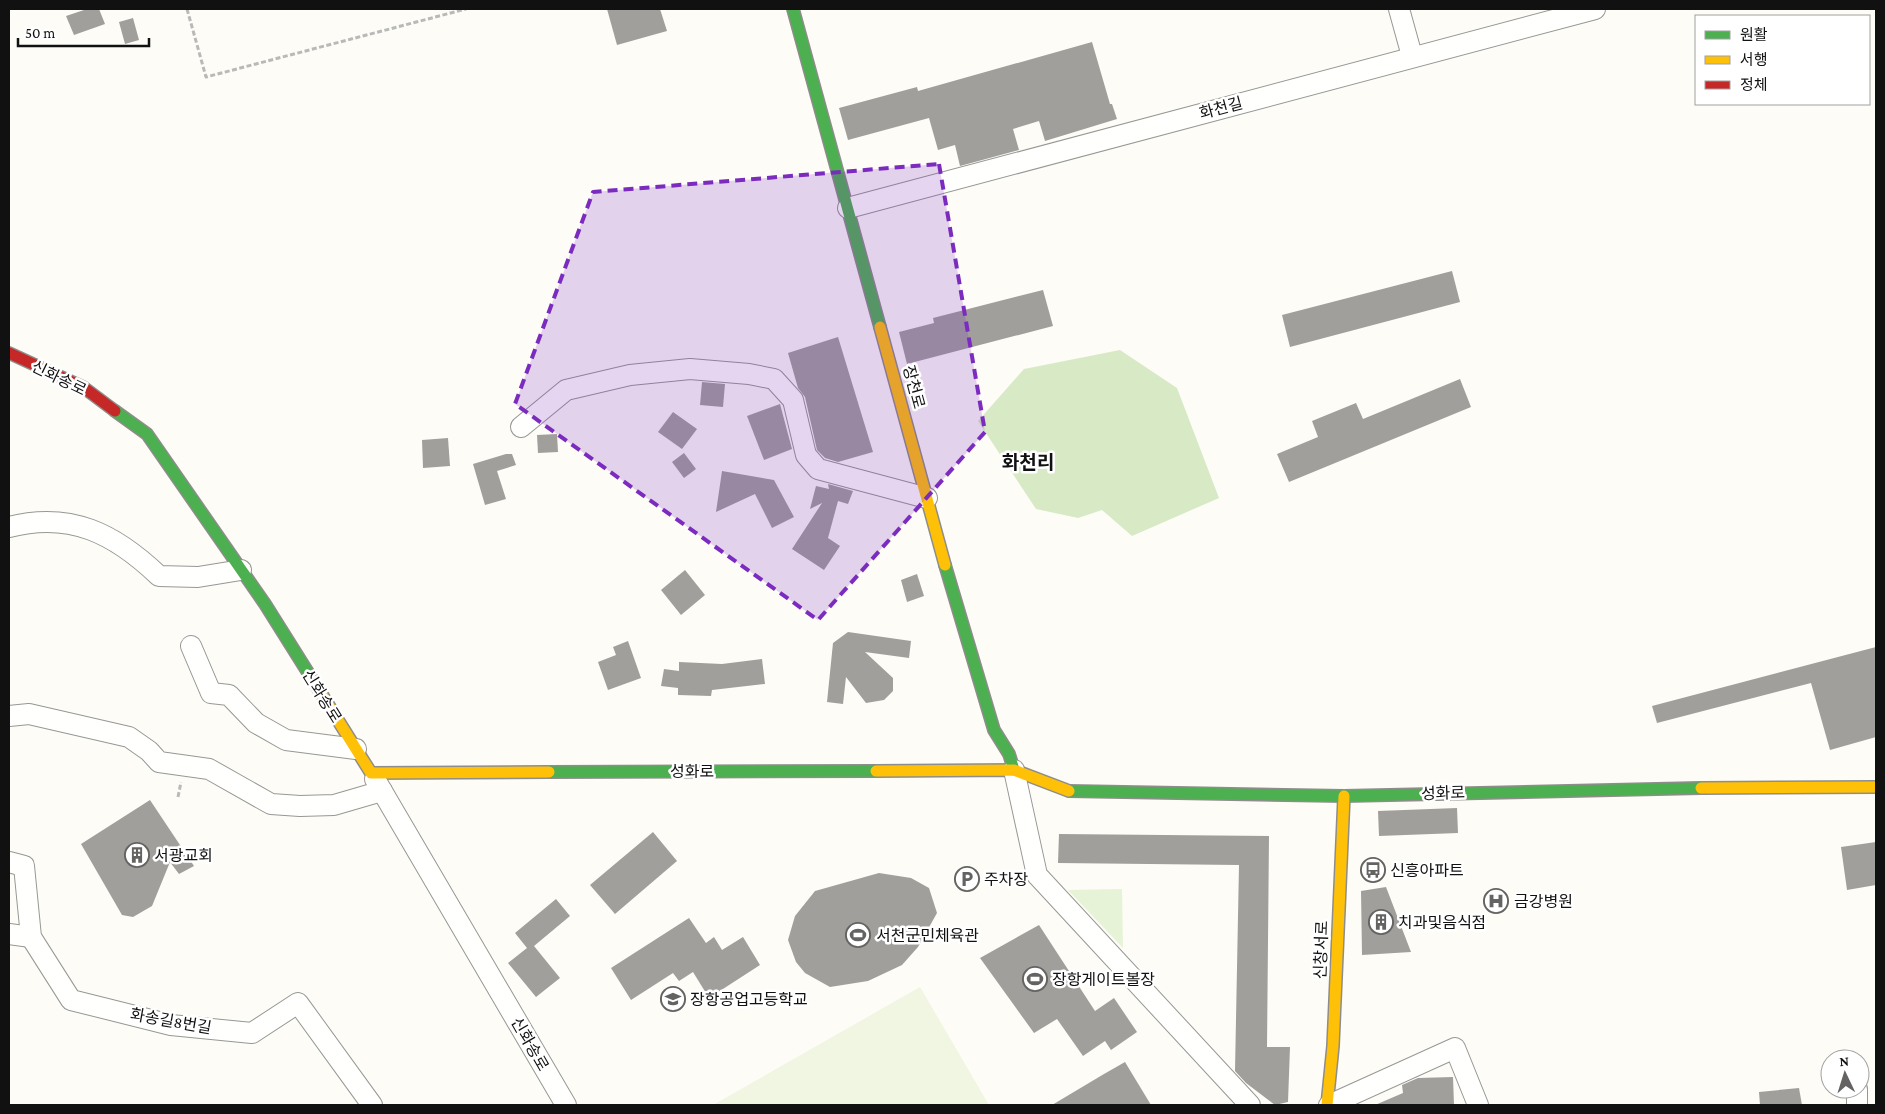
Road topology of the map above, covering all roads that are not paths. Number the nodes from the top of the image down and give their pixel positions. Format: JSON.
{"nodes":[{"id":1,"x":793,"y":9,"type":"edge"},
{"id":2,"x":1399,"y":9,"type":"edge"},
{"id":3,"x":1596,"y":9,"type":"edge"},
{"id":4,"x":1412,"y":56,"type":"junction"},
{"id":5,"x":848,"y":208,"type":"junction"},
{"id":6,"x":9,"y":353,"type":"edge"},
{"id":7,"x":521,"y":427,"type":"dead end"},
{"id":8,"x":927,"y":498,"type":"junction"},
{"id":9,"x":9,"y":527,"type":"edge"},
{"id":10,"x":241,"y":570,"type":"junction"},
{"id":11,"x":191,"y":646,"type":"dead end"},
{"id":12,"x":9,"y":716,"type":"edge"},
{"id":13,"x":356,"y":749,"type":"junction"},
{"id":14,"x":1014,"y":770,"type":"junction"},
{"id":15,"x":371,"y":773,"type":"junction"},
{"id":16,"x":1874,"y":785,"type":"edge"},
{"id":17,"x":382,"y":791,"type":"junction"},
{"id":18,"x":1344,"y":796,"type":"junction"},
{"id":19,"x":9,"y":862,"type":"edge"},
{"id":20,"x":9,"y":934,"type":"edge"},
{"id":21,"x":31,"y":937,"type":"junction"},
{"id":22,"x":564,"y":1104,"type":"edge"},
{"id":23,"x":372,"y":1105,"type":"edge"},
{"id":24,"x":1250,"y":1105,"type":"edge"},
{"id":25,"x":1328,"y":1105,"type":"edge"},
{"id":26,"x":1478,"y":1105,"type":"edge"}],
"edges":[{"from":1,"to":5,"type":"main road","name":"장천로"},
{"from":2,"to":4,"type":"street"},
{"from":3,"to":4,"type":"street","name":"화천길"},
{"from":4,"to":5,"type":"street","name":"화천길"},
{"from":5,"to":8,"type":"main road","name":"장천로"},
{"from":6,"to":10,"type":"main road","name":"신화송로"},
{"from":7,"to":8,"type":"street"},
{"from":8,"to":14,"type":"main road","name":"장천로"},
{"from":9,"to":10,"type":"street"},
{"from":10,"to":13,"type":"main road","name":"신화송로"},
{"from":11,"to":13,"type":"street"},
{"from":12,"to":17,"type":"street"},
{"from":13,"to":15,"type":"main road","name":"신화송로"},
{"from":14,"to":15,"type":"main road","name":"성화로"},
{"from":14,"to":18,"type":"main road","name":"성화로"},
{"from":14,"to":24,"type":"street"},
{"from":15,"to":17,"type":"street","name":"신화송로"},
{"from":16,"to":18,"type":"main road","name":"성화로"},
{"from":17,"to":22,"type":"street","name":"신화송로"},
{"from":18,"to":25,"type":"main road","name":"신창서로"},
{"from":19,"to":21,"type":"street","name":"화송길8번길"},
{"from":20,"to":21,"type":"street"},
{"from":21,"to":23,"type":"street","name":"화송길8번길"},
{"from":25,"to":26,"type":"street"}]}
